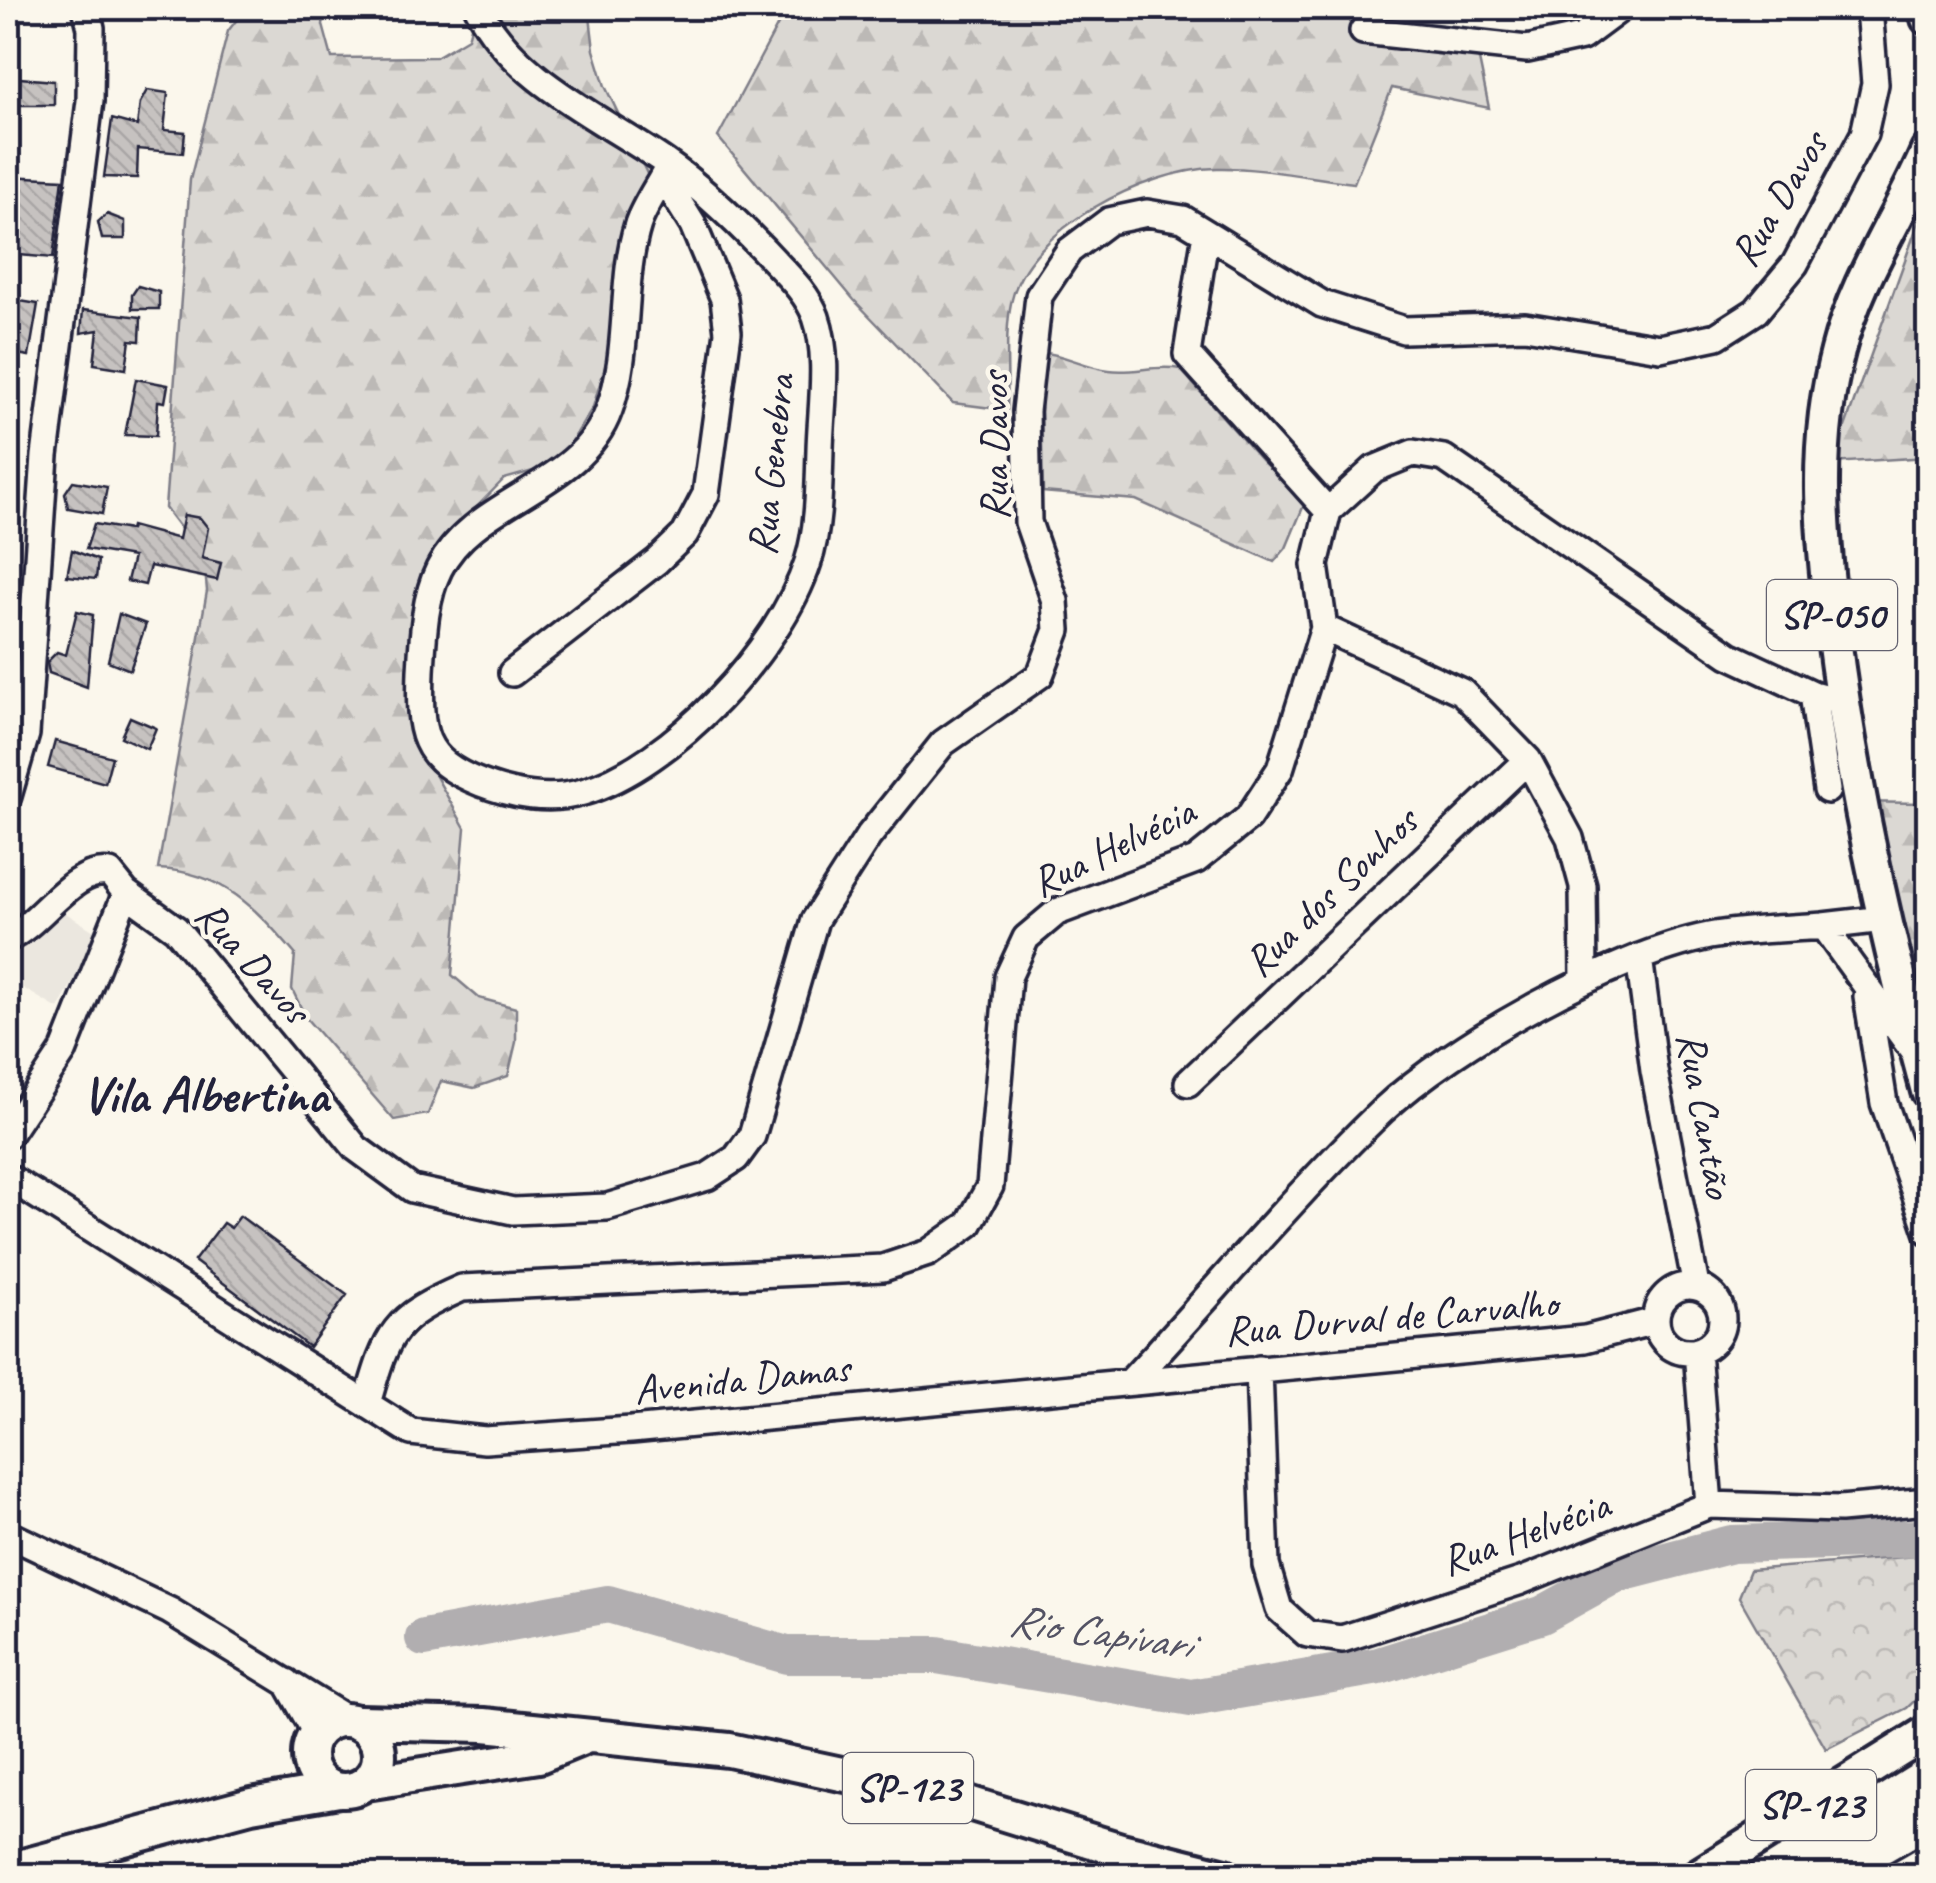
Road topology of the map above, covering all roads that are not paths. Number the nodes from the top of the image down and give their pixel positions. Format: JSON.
{"nodes":[{"id":1,"x":86,"y":8,"type":"edge"},
{"id":2,"x":478,"y":8,"type":"edge"},
{"id":3,"x":1621,"y":8,"type":"edge"},
{"id":4,"x":1869,"y":8,"type":"edge"},
{"id":5,"x":1926,"y":8,"type":"edge"},
{"id":6,"x":1928,"y":18,"type":"edge"},
{"id":7,"x":1362,"y":31,"type":"dead end"},
{"id":8,"x":1928,"y":151,"type":"edge"},
{"id":9,"x":666,"y":171,"type":"junction"},
{"id":10,"x":1206,"y":233,"type":"junction"},
{"id":11,"x":1328,"y":511,"type":"junction"},
{"id":12,"x":1324,"y":628,"type":"junction"},
{"id":13,"x":512,"y":673,"type":"dead end"},
{"id":14,"x":1827,"y":698,"type":"junction"},
{"id":15,"x":1528,"y":760,"type":"junction"},
{"id":16,"x":1827,"y":790,"type":"dead end"},
{"id":17,"x":8,"y":796,"type":"edge"},
{"id":18,"x":118,"y":883,"type":"junction"},
{"id":19,"x":1884,"y":918,"type":"junction"},
{"id":20,"x":1823,"y":926,"type":"junction"},
{"id":21,"x":8,"y":938,"type":"edge"},
{"id":22,"x":1639,"y":957,"type":"junction"},
{"id":23,"x":1584,"y":980,"type":"junction"},
{"id":24,"x":1866,"y":991,"type":"junction"},
{"id":25,"x":1920,"y":1059,"type":"junction"},
{"id":26,"x":1188,"y":1082,"type":"dead end"},
{"id":27,"x":1928,"y":1091,"type":"edge"},
{"id":28,"x":8,"y":1135,"type":"edge"},
{"id":29,"x":8,"y":1177,"type":"edge"},
{"id":30,"x":1928,"y":1230,"type":"edge"},
{"id":31,"x":1696,"y":1286,"type":"junction"},
{"id":32,"x":1656,"y":1321,"type":"junction"},
{"id":33,"x":1697,"y":1351,"type":"junction"},
{"id":34,"x":1259,"y":1370,"type":"junction"},
{"id":35,"x":1132,"y":1380,"type":"junction"},
{"id":36,"x":367,"y":1404,"type":"junction"},
{"id":37,"x":1928,"y":1501,"type":"edge"},
{"id":38,"x":1709,"y":1505,"type":"junction"},
{"id":39,"x":8,"y":1534,"type":"edge"},
{"id":40,"x":8,"y":1543,"type":"edge"},
{"id":41,"x":45,"y":1553,"type":"junction"},
{"id":42,"x":287,"y":1682,"type":"junction"},
{"id":43,"x":352,"y":1721,"type":"junction"},
{"id":44,"x":1927,"y":1731,"type":"edge"},
{"id":45,"x":583,"y":1738,"type":"junction"},
{"id":46,"x":313,"y":1740,"type":"junction"},
{"id":47,"x":352,"y":1786,"type":"junction"},
{"id":48,"x":251,"y":1805,"type":"junction"},
{"id":49,"x":1928,"y":1857,"type":"edge"},
{"id":50,"x":8,"y":1870,"type":"edge"},
{"id":51,"x":1226,"y":1876,"type":"edge"},
{"id":52,"x":1698,"y":1876,"type":"edge"},
{"id":53,"x":1895,"y":1876,"type":"edge"}],
"edges":[{"from":1,"to":17,"type":"street"},
{"from":2,"to":9,"type":"street","name":"Rua Genebra"},
{"from":3,"to":7,"type":"street"},
{"from":4,"to":10,"type":"street","name":"Rua Davos"},
{"from":5,"to":6,"type":"main road"},
{"from":8,"to":14,"type":"main road","number":"SP-050"},
{"from":9,"to":9,"type":"street","name":"Rua Genebra"},
{"from":9,"to":13,"type":"street"},
{"from":10,"to":11,"type":"street"},
{"from":10,"to":18,"type":"street","name":"Rua Davos"},
{"from":11,"to":12,"type":"street","name":"Rua Helvécia"},
{"from":11,"to":14,"type":"street"},
{"from":12,"to":15,"type":"street"},
{"from":12,"to":36,"type":"street","name":"Rua Helvécia"},
{"from":14,"to":16,"type":"street"},
{"from":14,"to":19,"type":"main road","number":"SP-050"},
{"from":15,"to":23,"type":"street"},
{"from":15,"to":26,"type":"street","name":"Rua dos Sonhos"},
{"from":18,"to":21,"type":"street"},
{"from":18,"to":28,"type":"street"},
{"from":19,"to":20,"type":"street"},
{"from":19,"to":25,"type":"main road","number":"SP-050"},
{"from":20,"to":22,"type":"street"},
{"from":20,"to":24,"type":"street"},
{"from":22,"to":23,"type":"street"},
{"from":22,"to":31,"type":"street","name":"Rua Cantão"},
{"from":23,"to":35,"type":"street"},
{"from":24,"to":25,"type":"street"},
{"from":24,"to":30,"type":"street"},
{"from":25,"to":27,"type":"main road","number":"SP-050"},
{"from":29,"to":36,"type":"street","name":"Avenida Damas"},
{"from":31,"to":32,"type":"street"},
{"from":31,"to":33,"type":"street"},
{"from":32,"to":33,"type":"street"},
{"from":32,"to":34,"type":"street","name":"Rua Durval de Carvalho"},
{"from":33,"to":38,"type":"street"},
{"from":34,"to":35,"type":"street","name":"Rua Durval de Carvalho"},
{"from":34,"to":38,"type":"street","name":"Rua Helvécia"},
{"from":35,"to":36,"type":"street","name":"Avenida Damas"},
{"from":37,"to":38,"type":"street","name":"Rua Helvécia"},
{"from":39,"to":41,"type":"street"},
{"from":40,"to":41,"type":"street"},
{"from":41,"to":42,"type":"street"},
{"from":42,"to":43,"type":"street"},
{"from":42,"to":46,"type":"street"},
{"from":43,"to":45,"type":"main road","number":"SP-123"},
{"from":43,"to":46,"type":"main road","number":"SP-123"},
{"from":43,"to":47,"type":"main road"},
{"from":44,"to":52,"type":"main road","number":"SP-123"},
{"from":45,"to":47,"type":"main road","number":"SP-123"},
{"from":45,"to":51,"type":"main road","number":"SP-123"},
{"from":46,"to":47,"type":"main road"},
{"from":46,"to":48,"type":"main road","number":"SP-123"},
{"from":47,"to":48,"type":"main road","number":"SP-123"},
{"from":48,"to":50,"type":"main road","number":"SP-123"},
{"from":49,"to":53,"type":"street"}]}
